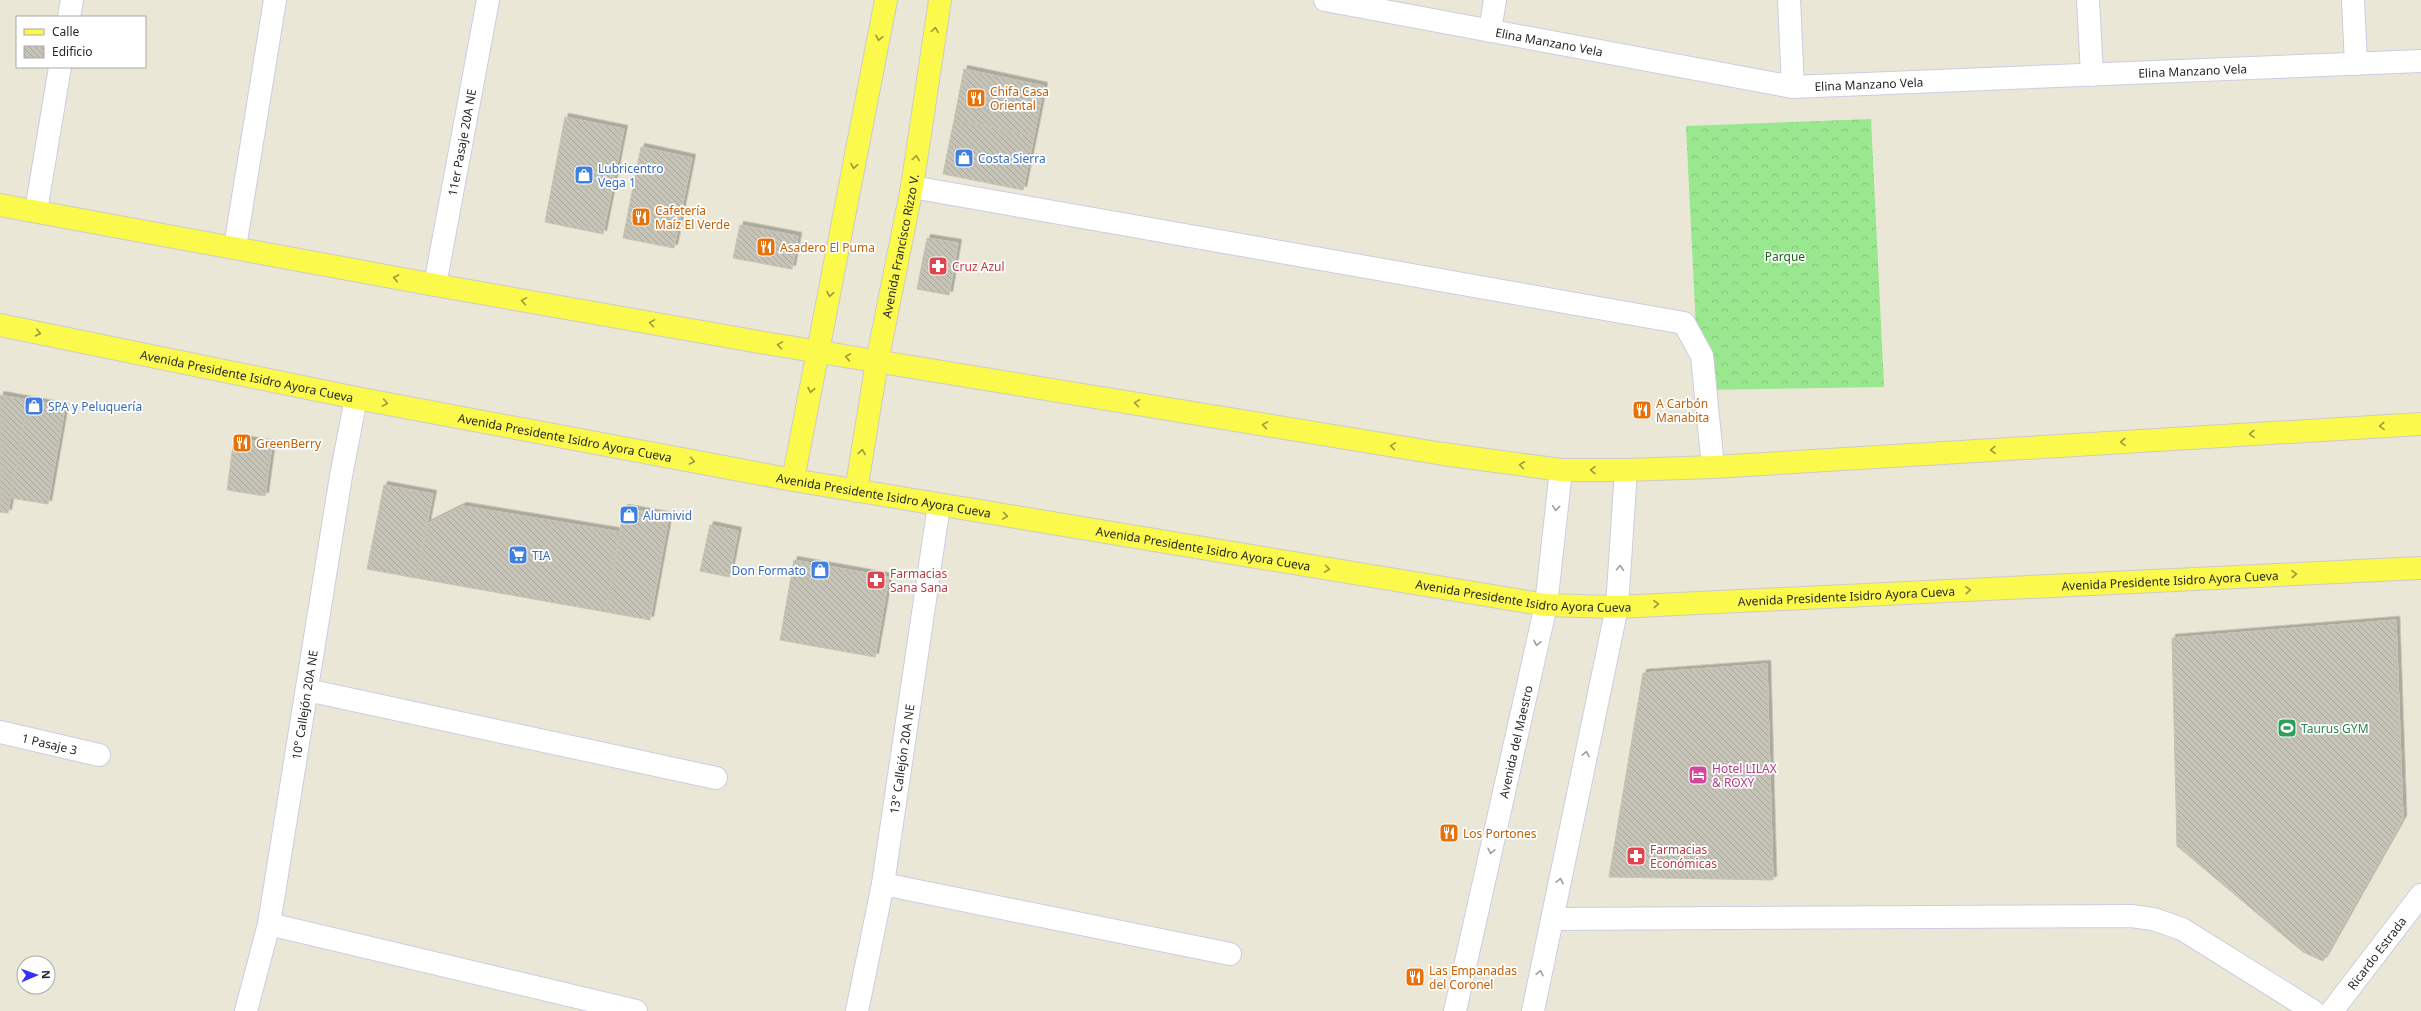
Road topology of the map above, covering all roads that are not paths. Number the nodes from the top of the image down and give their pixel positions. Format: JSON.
{"nodes":[{"id":1,"x":72,"y":0,"type":"edge"},
{"id":2,"x":275,"y":0,"type":"edge"},
{"id":3,"x":488,"y":0,"type":"edge"},
{"id":4,"x":886,"y":0,"type":"edge"},
{"id":5,"x":940,"y":0,"type":"edge"},
{"id":6,"x":1324,"y":0,"type":"edge"},
{"id":7,"x":1495,"y":0,"type":"edge"},
{"id":8,"x":1790,"y":0,"type":"edge"},
{"id":9,"x":2088,"y":0,"type":"edge"},
{"id":10,"x":2353,"y":0,"type":"edge"},
{"id":11,"x":69,"y":16,"type":"edge"},
{"id":12,"x":1490,"y":31,"type":"junction"},
{"id":13,"x":2421,"y":61,"type":"edge"},
{"id":14,"x":2356,"y":64,"type":"junction"},
{"id":15,"x":60,"y":68,"type":"edge"},
{"id":16,"x":2092,"y":75,"type":"junction"},
{"id":17,"x":1793,"y":87,"type":"junction"},
{"id":18,"x":912,"y":187,"type":"junction"},
{"id":19,"x":0,"y":205,"type":"edge"},
{"id":20,"x":36,"y":211,"type":"junction"},
{"id":21,"x":235,"y":247,"type":"junction"},
{"id":22,"x":435,"y":285,"type":"junction"},
{"id":23,"x":0,"y":325,"type":"edge"},
{"id":24,"x":818,"y":352,"type":"junction"},
{"id":25,"x":877,"y":362,"type":"junction"},
{"id":26,"x":356,"y":398,"type":"junction"},
{"id":27,"x":2421,"y":424,"type":"edge"},
{"id":28,"x":1713,"y":467,"type":"junction"},
{"id":29,"x":1560,"y":470,"type":"junction"},
{"id":30,"x":1626,"y":470,"type":"junction"},
{"id":31,"x":793,"y":480,"type":"junction"},
{"id":32,"x":856,"y":491,"type":"junction"},
{"id":33,"x":940,"y":505,"type":"junction"},
{"id":34,"x":2421,"y":568,"type":"edge"},
{"id":35,"x":1546,"y":604,"type":"junction"},
{"id":36,"x":1618,"y":607,"type":"junction"},
{"id":37,"x":306,"y":690,"type":"junction"},
{"id":38,"x":0,"y":732,"type":"edge"},
{"id":39,"x":99,"y":755,"type":"dead end"},
{"id":40,"x":716,"y":778,"type":"dead end"},
{"id":41,"x":883,"y":884,"type":"junction"},
{"id":42,"x":2421,"y":895,"type":"edge"},
{"id":43,"x":1552,"y":919,"type":"junction"},
{"id":44,"x":269,"y":924,"type":"junction"},
{"id":45,"x":1230,"y":954,"type":"dead end"},
{"id":46,"x":246,"y":1011,"type":"edge"},
{"id":47,"x":636,"y":1011,"type":"edge"},
{"id":48,"x":857,"y":1011,"type":"edge"},
{"id":49,"x":1454,"y":1011,"type":"edge"},
{"id":50,"x":1533,"y":1011,"type":"edge"},
{"id":51,"x":2313,"y":1011,"type":"edge"},
{"id":52,"x":2332,"y":1011,"type":"edge"}],
"edges":[{"from":1,"to":11,"type":"street"},
{"from":2,"to":21,"type":"street"},
{"from":3,"to":22,"type":"street","name":"11er Pasaje 20A NE"},
{"from":4,"to":24,"type":"main road","one_way":true},
{"from":18,"to":5,"type":"main road","name":"Avenida Francisco Rizzo V.","one_way":true},
{"from":6,"to":12,"type":"street","name":"Elina Manzano Vela"},
{"from":7,"to":12,"type":"street"},
{"from":8,"to":17,"type":"street"},
{"from":9,"to":16,"type":"street"},
{"from":10,"to":14,"type":"street"},
{"from":12,"to":17,"type":"street","name":"Elina Manzano Vela"},
{"from":13,"to":14,"type":"street","name":"Elina Manzano Vela"},
{"from":14,"to":16,"type":"street","name":"Elina Manzano Vela"},
{"from":15,"to":20,"type":"street"},
{"from":16,"to":17,"type":"street","name":"Elina Manzano Vela"},
{"from":18,"to":25,"type":"main road","name":"Avenida Francisco Rizzo V."},
{"from":18,"to":28,"type":"street"},
{"from":19,"to":20,"type":"main road"},
{"from":20,"to":21,"type":"main road"},
{"from":22,"to":21,"type":"main road","one_way":true},
{"from":24,"to":22,"type":"main road","one_way":true},
{"from":23,"to":26,"type":"main road","name":"Avenida Presidente Isidro Ayora Cueva","one_way":true},
{"from":25,"to":24,"type":"main road","one_way":true},
{"from":24,"to":31,"type":"main road","one_way":true},
{"from":29,"to":25,"type":"main road","one_way":true},
{"from":32,"to":25,"type":"main road","name":"Avenida Francisco Rizzo V.","one_way":true},
{"from":26,"to":31,"type":"main road","name":"Avenida Presidente Isidro Ayora Cueva","one_way":true},
{"from":26,"to":37,"type":"street","name":"10° Callejón 20A NE"},
{"from":27,"to":28,"type":"main road","one_way":true},
{"from":28,"to":30,"type":"main road"},
{"from":30,"to":29,"type":"main road","one_way":true},
{"from":29,"to":35,"type":"street","name":"Avenida del Maestro","one_way":true},
{"from":36,"to":30,"type":"street","one_way":true},
{"from":31,"to":32,"type":"main road","name":"Avenida Presidente Isidro Ayora Cueva"},
{"from":32,"to":33,"type":"main road","name":"Avenida Presidente Isidro Ayora Cueva"},
{"from":33,"to":35,"type":"main road","name":"Avenida Presidente Isidro Ayora Cueva","one_way":true},
{"from":33,"to":41,"type":"street","name":"13° Callejón 20A NE"},
{"from":36,"to":34,"type":"main road","name":"Avenida Presidente Isidro Ayora Cueva","one_way":true},
{"from":35,"to":36,"type":"main road","name":"Avenida Presidente Isidro Ayora Cueva"},
{"from":35,"to":49,"type":"street","name":"Avenida del Maestro","one_way":true},
{"from":43,"to":36,"type":"street","one_way":true},
{"from":37,"to":40,"type":"street"},
{"from":37,"to":44,"type":"street","name":"10° Callejón 20A NE"},
{"from":38,"to":39,"type":"street","name":"1 Pasaje 3"},
{"from":41,"to":45,"type":"street"},
{"from":41,"to":48,"type":"street","name":"13° Callejón 20A NE"},
{"from":42,"to":52,"type":"street","name":"Ricardo Estrada"},
{"from":50,"to":43,"type":"street","one_way":true},
{"from":43,"to":51,"type":"street"},
{"from":44,"to":46,"type":"street","name":"10° Callejón 20A NE"},
{"from":44,"to":47,"type":"street"}]}
